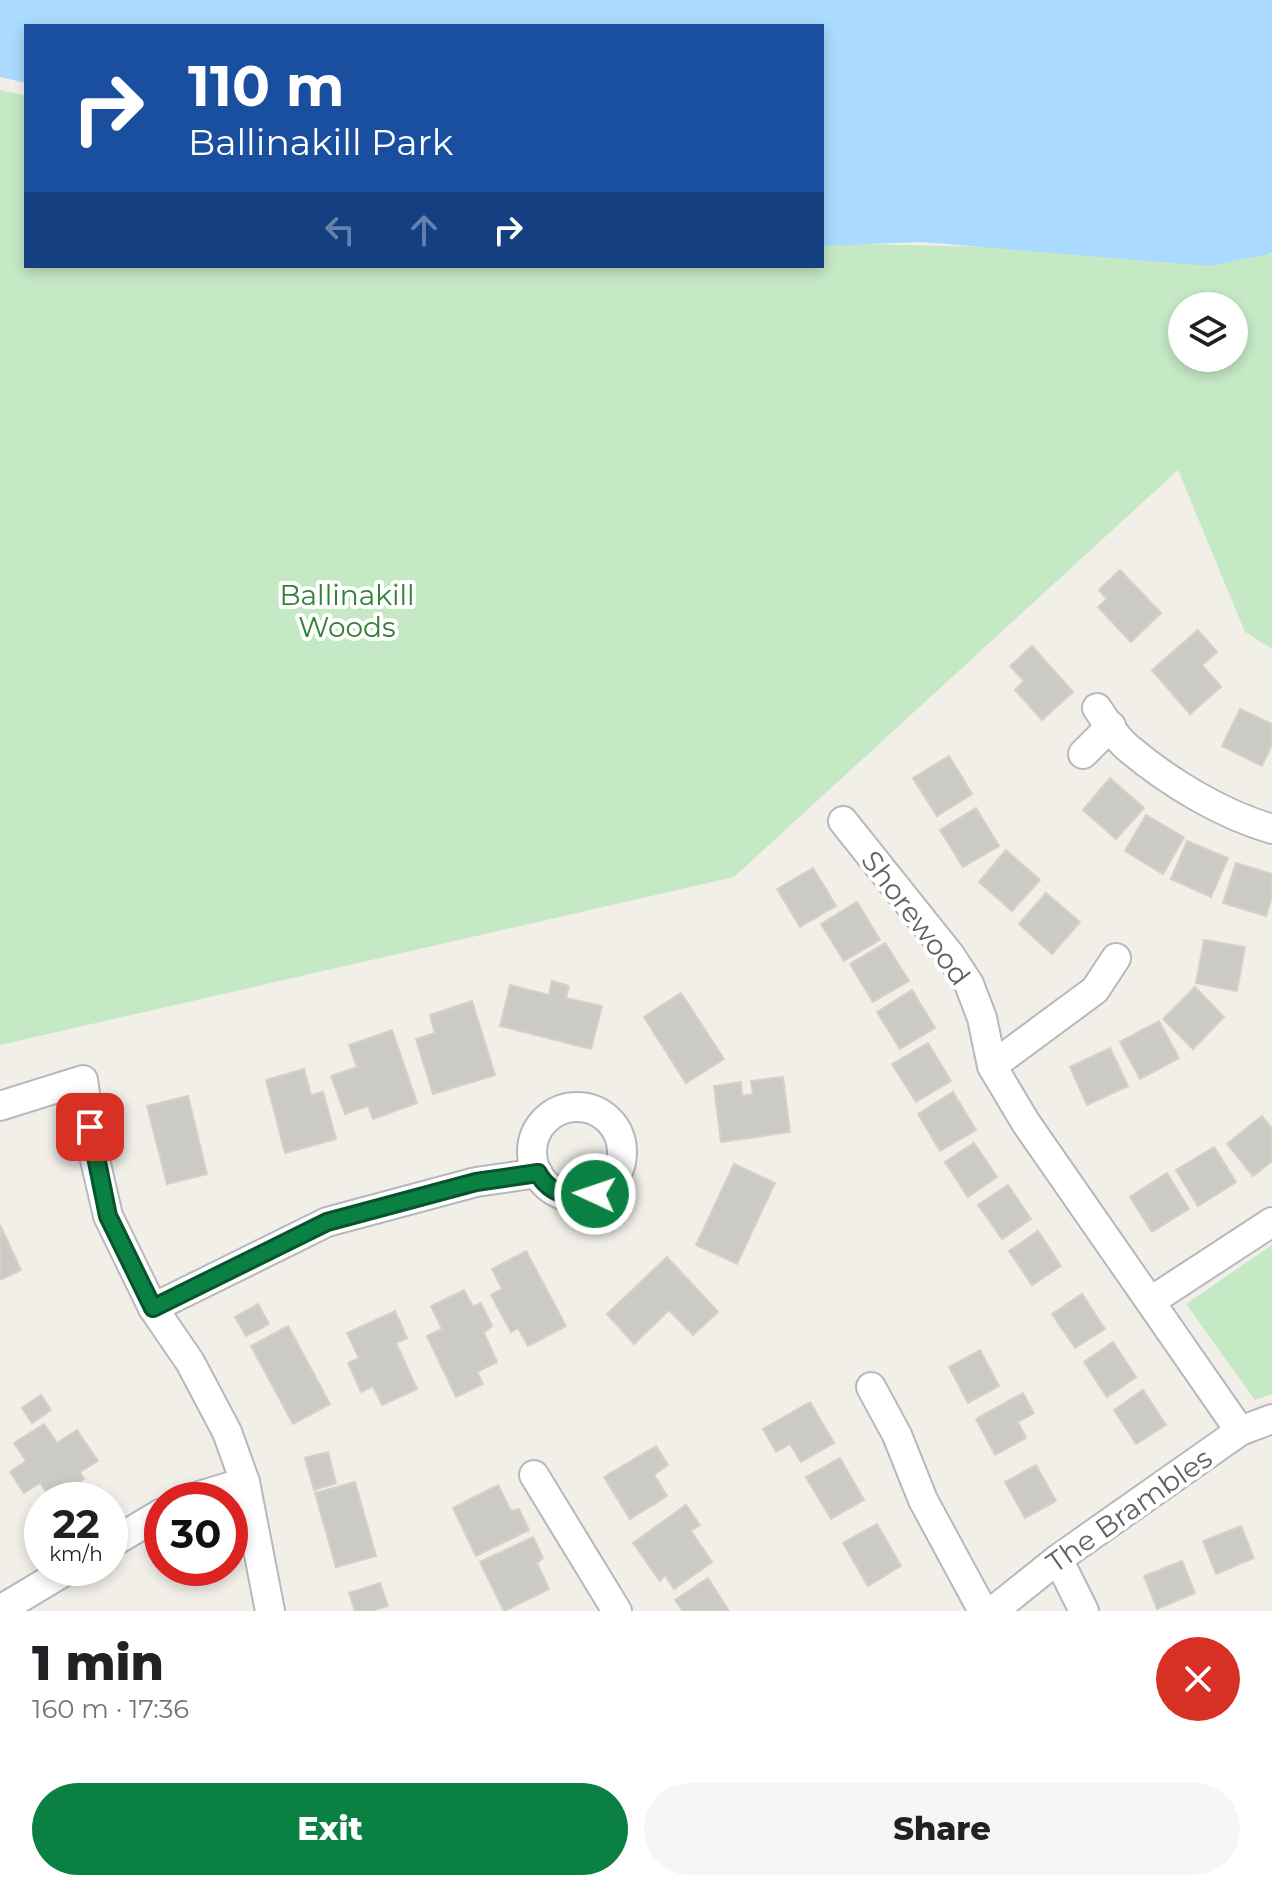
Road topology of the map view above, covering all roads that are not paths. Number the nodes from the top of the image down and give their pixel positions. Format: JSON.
{"nodes":[{"id":1,"x":1083,"y":754,"type":"dead end"},
{"id":2,"x":843,"y":821,"type":"dead end"},
{"id":3,"x":1272,"y":829,"type":"edge"},
{"id":4,"x":1116,"y":958,"type":"dead end"},
{"id":5,"x":992,"y":1066,"type":"junction"},
{"id":6,"x":0,"y":1106,"type":"edge"},
{"id":7,"x":538,"y":1173,"type":"dead end"},
{"id":8,"x":1272,"y":1222,"type":"edge"},
{"id":9,"x":1151,"y":1301,"type":"junction"},
{"id":10,"x":153,"y":1308,"type":"junction"},
{"id":11,"x":871,"y":1387,"type":"dead end"},
{"id":12,"x":1272,"y":1419,"type":"edge"},
{"id":13,"x":1240,"y":1431,"type":"junction"},
{"id":14,"x":534,"y":1475,"type":"dead end"},
{"id":15,"x":245,"y":1482,"type":"edge"},
{"id":16,"x":248,"y":1497,"type":"edge"},
{"id":17,"x":1058,"y":1559,"type":"junction"},
{"id":18,"x":40,"y":1586,"type":"edge"},
{"id":19,"x":0,"y":1610,"type":"edge"},
{"id":20,"x":270,"y":1611,"type":"edge"},
{"id":21,"x":617,"y":1611,"type":"edge"},
{"id":22,"x":983,"y":1611,"type":"edge"},
{"id":23,"x":993,"y":1611,"type":"edge"},
{"id":24,"x":1084,"y":1611,"type":"edge"}],
"edges":[{"from":1,"to":3,"type":"street"},
{"from":2,"to":5,"type":"street","name":"Shorewood"},
{"from":4,"to":5,"type":"street"},
{"from":5,"to":9,"type":"street","name":"Shorewood"},
{"from":6,"to":10,"type":"street"},
{"from":7,"to":10,"type":"street"},
{"from":8,"to":9,"type":"street"},
{"from":9,"to":13,"type":"street","name":"Shorewood"},
{"from":10,"to":15,"type":"street"},
{"from":11,"to":22,"type":"street"},
{"from":12,"to":13,"type":"street","name":"The Brambles"},
{"from":13,"to":17,"type":"street","name":"The Brambles"},
{"from":14,"to":21,"type":"street"},
{"from":16,"to":20,"type":"street"},
{"from":17,"to":23,"type":"street","name":"The Brambles"},
{"from":17,"to":24,"type":"street"},
{"from":18,"to":19,"type":"street"}]}
